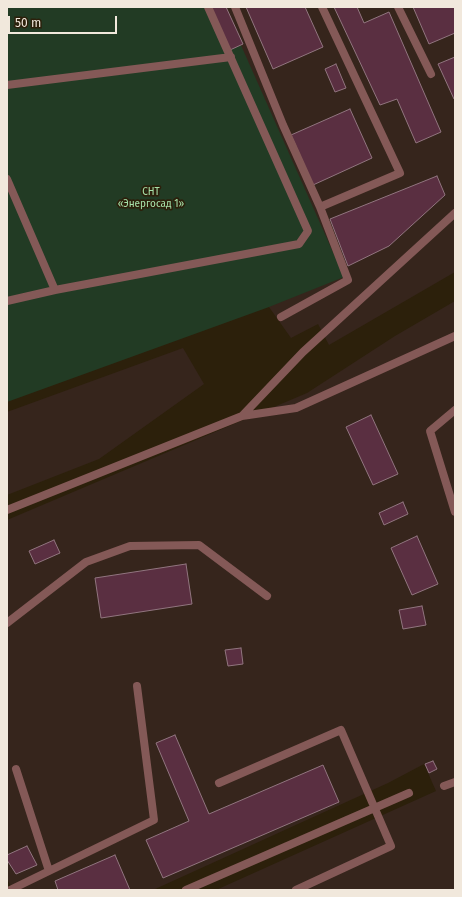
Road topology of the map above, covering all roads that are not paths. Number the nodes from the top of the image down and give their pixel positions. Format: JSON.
{"nodes":[{"id":1,"x":208,"y":7,"type":"edge"},
{"id":2,"x":235,"y":7,"type":"edge"},
{"id":3,"x":322,"y":7,"type":"edge"},
{"id":4,"x":398,"y":7,"type":"edge"},
{"id":5,"x":230,"y":57,"type":"junction"},
{"id":6,"x":431,"y":74,"type":"dead end"},
{"id":7,"x":7,"y":85,"type":"edge"},
{"id":8,"x":7,"y":179,"type":"edge"},
{"id":9,"x":320,"y":207,"type":"junction"},
{"id":10,"x":455,"y":213,"type":"edge"},
{"id":11,"x":55,"y":290,"type":"junction"},
{"id":12,"x":7,"y":301,"type":"edge"},
{"id":13,"x":281,"y":318,"type":"dead end"},
{"id":14,"x":455,"y":336,"type":"edge"},
{"id":15,"x":455,"y":410,"type":"edge"},
{"id":16,"x":242,"y":416,"type":"junction"},
{"id":17,"x":7,"y":510,"type":"edge"},
{"id":18,"x":455,"y":512,"type":"edge"},
{"id":19,"x":267,"y":596,"type":"dead end"},
{"id":20,"x":7,"y":623,"type":"edge"},
{"id":21,"x":137,"y":686,"type":"dead end"},
{"id":22,"x":16,"y":769,"type":"dead end"},
{"id":23,"x":455,"y":782,"type":"edge"},
{"id":24,"x":219,"y":783,"type":"dead end"},
{"id":25,"x":444,"y":786,"type":"dead end"},
{"id":26,"x":409,"y":793,"type":"dead end"},
{"id":27,"x":374,"y":808,"type":"junction"},
{"id":28,"x":49,"y":871,"type":"junction"},
{"id":29,"x":10,"y":890,"type":"edge"},
{"id":30,"x":186,"y":890,"type":"edge"},
{"id":31,"x":296,"y":890,"type":"edge"}],
"edges":[{"from":1,"to":5,"type":"lane"},
{"from":2,"to":9,"type":"lane"},
{"from":3,"to":9,"type":"lane"},
{"from":4,"to":6,"type":"lane"},
{"from":5,"to":7,"type":"lane"},
{"from":5,"to":11,"type":"lane"},
{"from":8,"to":11,"type":"lane"},
{"from":9,"to":13,"type":"lane"},
{"from":10,"to":16,"type":"lane"},
{"from":11,"to":12,"type":"lane"},
{"from":14,"to":16,"type":"lane"},
{"from":15,"to":18,"type":"lane"},
{"from":16,"to":17,"type":"lane"},
{"from":19,"to":20,"type":"lane"},
{"from":21,"to":28,"type":"lane"},
{"from":22,"to":28,"type":"lane"},
{"from":23,"to":25,"type":"lane"},
{"from":24,"to":27,"type":"lane"},
{"from":26,"to":27,"type":"lane"},
{"from":27,"to":30,"type":"lane"},
{"from":27,"to":31,"type":"lane"},
{"from":28,"to":29,"type":"lane"}]}
